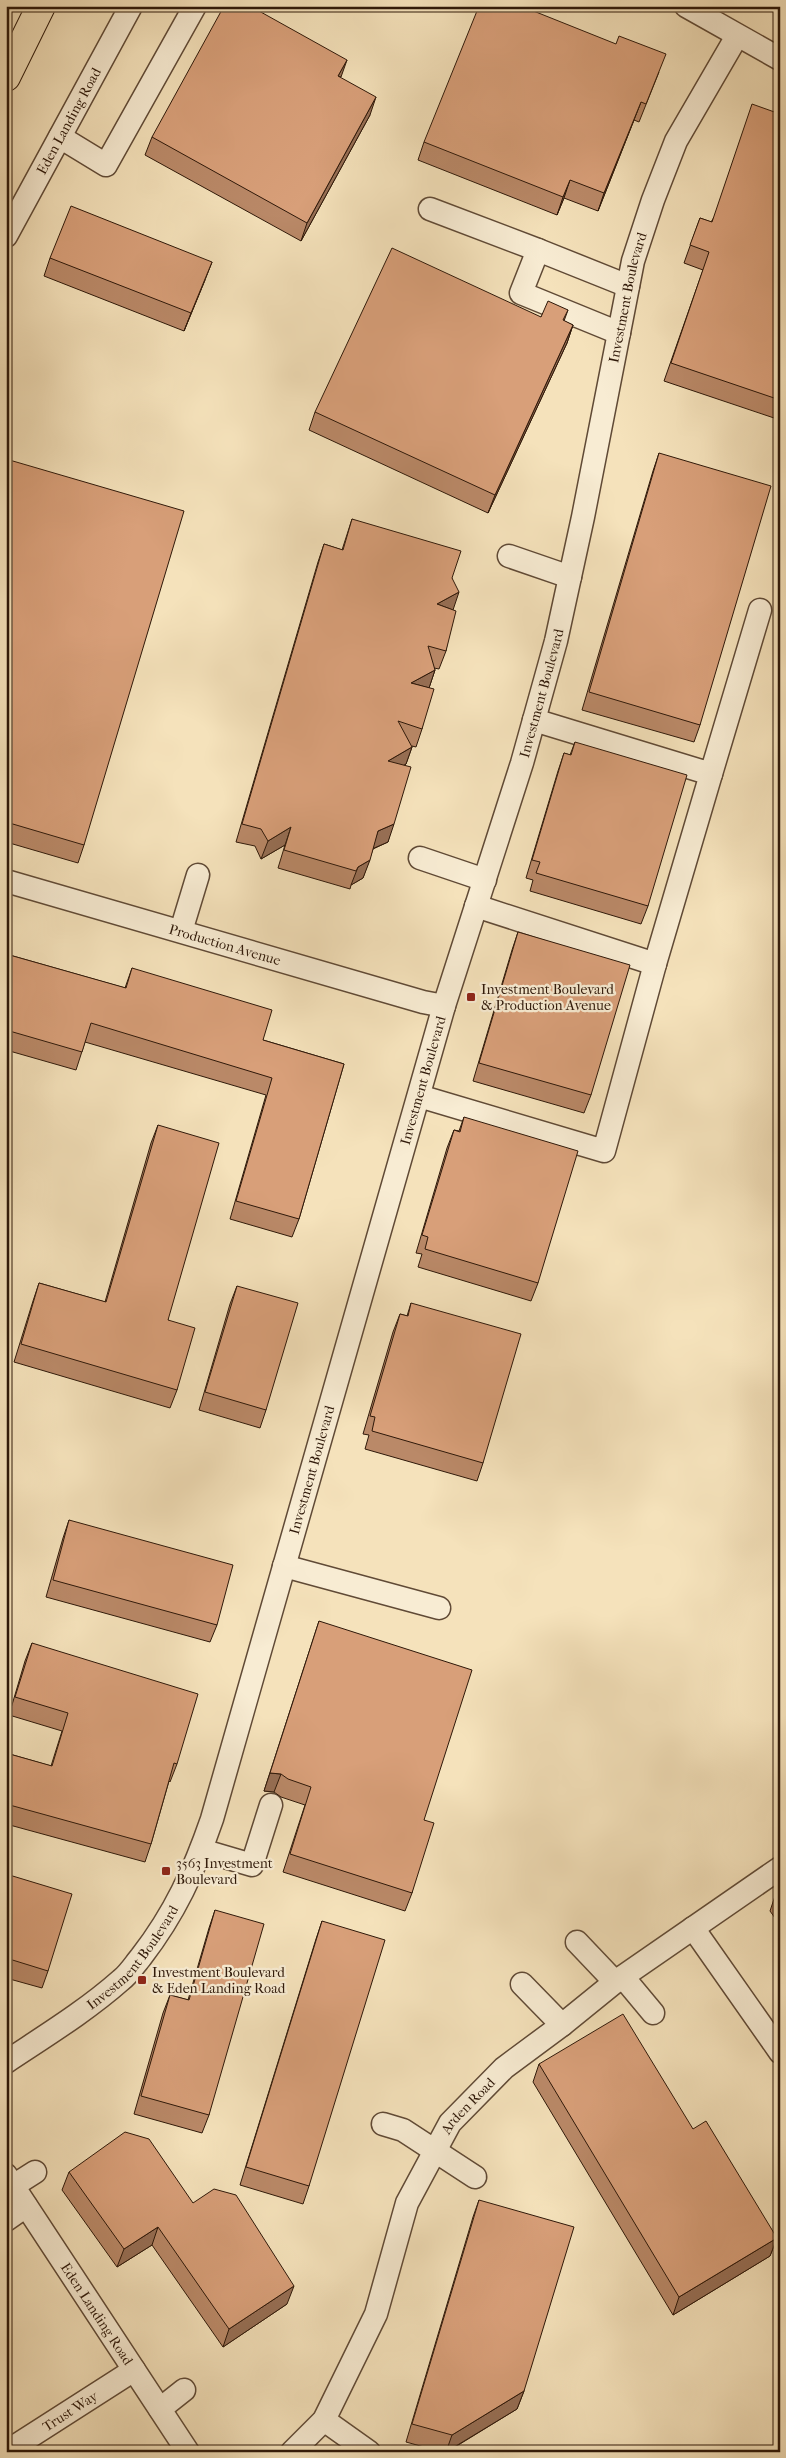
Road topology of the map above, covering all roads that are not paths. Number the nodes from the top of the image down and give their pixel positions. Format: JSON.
{"nodes":[{"id":1,"x":41,"y":6,"type":"edge"},
{"id":2,"x":130,"y":6,"type":"edge"},
{"id":3,"x":195,"y":6,"type":"edge"},
{"id":4,"x":686,"y":6,"type":"edge"},
{"id":5,"x":737,"y":36,"type":"junction"},
{"id":6,"x":780,"y":59,"type":"edge"},
{"id":7,"x":6,"y":77,"type":"edge"},
{"id":8,"x":60,"y":137,"type":"junction"},
{"id":9,"x":430,"y":209,"type":"dead end"},
{"id":10,"x":6,"y":236,"type":"edge"},
{"id":11,"x":538,"y":250,"type":"junction"},
{"id":12,"x":628,"y":286,"type":"junction"},
{"id":13,"x":619,"y":333,"type":"junction"},
{"id":14,"x":509,"y":556,"type":"dead end"},
{"id":15,"x":570,"y":577,"type":"junction"},
{"id":16,"x":760,"y":610,"type":"dead end"},
{"id":17,"x":534,"y":720,"type":"junction"},
{"id":18,"x":711,"y":774,"type":"junction"},
{"id":19,"x":420,"y":858,"type":"dead end"},
{"id":20,"x":198,"y":875,"type":"dead end"},
{"id":21,"x":484,"y":880,"type":"junction"},
{"id":22,"x":6,"y":881,"type":"edge"},
{"id":23,"x":476,"y":906,"type":"junction"},
{"id":24,"x":181,"y":931,"type":"junction"},
{"id":25,"x":655,"y":964,"type":"junction"},
{"id":26,"x":444,"y":1006,"type":"junction"},
{"id":27,"x":418,"y":1096,"type":"junction"},
{"id":28,"x":284,"y":1566,"type":"junction"},
{"id":29,"x":439,"y":1608,"type":"dead end"},
{"id":30,"x":271,"y":1805,"type":"dead end"},
{"id":31,"x":201,"y":1850,"type":"junction"},
{"id":32,"x":780,"y":1868,"type":"edge"},
{"id":33,"x":693,"y":1928,"type":"junction"},
{"id":34,"x":577,"y":1942,"type":"dead end"},
{"id":35,"x":619,"y":1979,"type":"junction"},
{"id":36,"x":522,"y":1984,"type":"dead end"},
{"id":37,"x":652,"y":2013,"type":"dead end"},
{"id":38,"x":562,"y":2025,"type":"junction"},
{"id":39,"x":780,"y":2052,"type":"edge"},
{"id":40,"x":6,"y":2062,"type":"edge"},
{"id":41,"x":383,"y":2124,"type":"dead end"},
{"id":42,"x":434,"y":2152,"type":"junction"},
{"id":43,"x":35,"y":2172,"type":"dead end"},
{"id":44,"x":475,"y":2177,"type":"dead end"},
{"id":45,"x":10,"y":2181,"type":"edge"},
{"id":46,"x":26,"y":2206,"type":"junction"},
{"id":47,"x":6,"y":2220,"type":"edge"},
{"id":48,"x":134,"y":2370,"type":"junction"},
{"id":49,"x":184,"y":2390,"type":"dead end"},
{"id":50,"x":160,"y":2409,"type":"junction"},
{"id":51,"x":324,"y":2420,"type":"junction"},
{"id":52,"x":6,"y":2452,"type":"edge"},
{"id":53,"x":188,"y":2452,"type":"edge"},
{"id":54,"x":292,"y":2452,"type":"edge"},
{"id":55,"x":370,"y":2452,"type":"edge"}],
"edges":[{"from":1,"to":7,"type":"highway"},
{"from":2,"to":8,"type":"street","name":"Eden Landing Road"},
{"from":3,"to":8,"type":"street"},
{"from":4,"to":5,"type":"street"},
{"from":5,"to":6,"type":"street"},
{"from":5,"to":12,"type":"street","name":"Investment Boulevard"},
{"from":8,"to":10,"type":"street","name":"Eden Landing Road"},
{"from":9,"to":11,"type":"street"},
{"from":11,"to":12,"type":"street"},
{"from":11,"to":13,"type":"street"},
{"from":12,"to":13,"type":"street","name":"Investment Boulevard"},
{"from":13,"to":15,"type":"street","name":"Investment Boulevard"},
{"from":14,"to":15,"type":"street"},
{"from":15,"to":17,"type":"street","name":"Investment Boulevard"},
{"from":16,"to":18,"type":"street"},
{"from":17,"to":18,"type":"street"},
{"from":17,"to":21,"type":"street","name":"Investment Boulevard"},
{"from":18,"to":25,"type":"street"},
{"from":19,"to":21,"type":"street"},
{"from":20,"to":24,"type":"street"},
{"from":21,"to":23,"type":"street","name":"Investment Boulevard"},
{"from":22,"to":24,"type":"street","name":"Production Avenue"},
{"from":23,"to":25,"type":"street"},
{"from":23,"to":26,"type":"street","name":"Investment Boulevard"},
{"from":24,"to":26,"type":"street","name":"Production Avenue"},
{"from":25,"to":27,"type":"street"},
{"from":26,"to":27,"type":"street","name":"Investment Boulevard"},
{"from":27,"to":28,"type":"street","name":"Investment Boulevard"},
{"from":28,"to":29,"type":"street"},
{"from":28,"to":31,"type":"street","name":"Investment Boulevard"},
{"from":30,"to":31,"type":"street"},
{"from":31,"to":40,"type":"street","name":"Investment Boulevard"},
{"from":32,"to":33,"type":"street","name":"Arden Road"},
{"from":33,"to":35,"type":"street","name":"Arden Road"},
{"from":33,"to":39,"type":"street"},
{"from":34,"to":35,"type":"street"},
{"from":35,"to":37,"type":"street"},
{"from":35,"to":38,"type":"street","name":"Arden Road"},
{"from":36,"to":38,"type":"street"},
{"from":38,"to":42,"type":"street","name":"Arden Road"},
{"from":41,"to":42,"type":"street"},
{"from":42,"to":44,"type":"street"},
{"from":42,"to":51,"type":"street","name":"Arden Road"},
{"from":43,"to":45,"type":"street"},
{"from":45,"to":46,"type":"street","name":"Eden Landing Road"},
{"from":46,"to":47,"type":"street"},
{"from":46,"to":48,"type":"street","name":"Eden Landing Road"},
{"from":48,"to":50,"type":"street","name":"Eden Landing Road"},
{"from":48,"to":52,"type":"street","name":"Trust Way"},
{"from":49,"to":50,"type":"street"},
{"from":50,"to":53,"type":"street","name":"Eden Landing Road"},
{"from":51,"to":54,"type":"street","name":"Arden Road"},
{"from":51,"to":55,"type":"street"}]}
